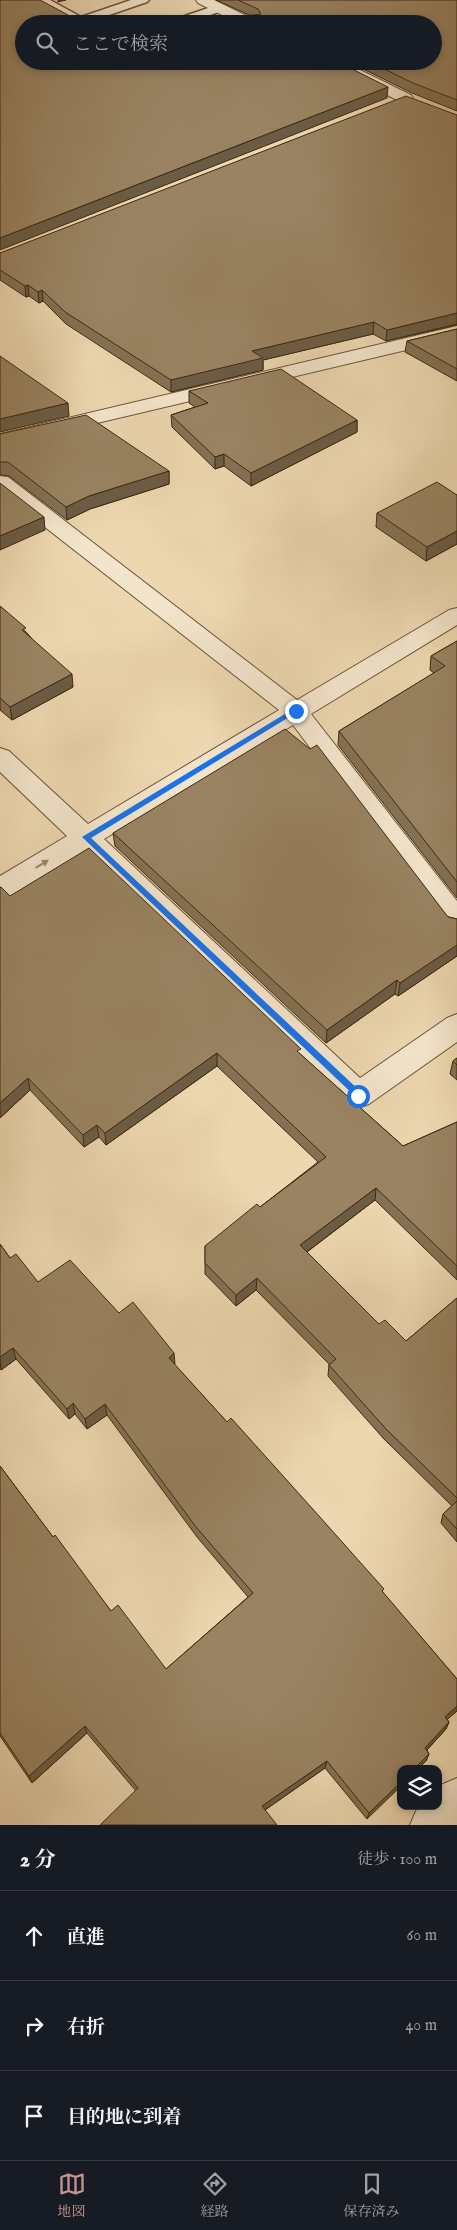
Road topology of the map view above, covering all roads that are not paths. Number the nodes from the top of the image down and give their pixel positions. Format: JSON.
{"nodes":[{"id":1,"x":41,"y":0,"type":"edge"},
{"id":2,"x":143,"y":0,"type":"edge"},
{"id":3,"x":203,"y":0,"type":"edge"},
{"id":4,"x":220,"y":8,"type":"junction"},
{"id":5,"x":69,"y":15,"type":"edge"},
{"id":6,"x":107,"y":15,"type":"edge"},
{"id":7,"x":200,"y":15,"type":"edge"},
{"id":8,"x":234,"y":15,"type":"edge"},
{"id":9,"x":348,"y":70,"type":"edge"},
{"id":10,"x":405,"y":98,"type":"junction"},
{"id":11,"x":387,"y":105,"type":"edge"},
{"id":12,"x":422,"y":105,"type":"edge"},
{"id":13,"x":457,"y":332,"type":"edge"},
{"id":14,"x":0,"y":440,"type":"edge"},
{"id":15,"x":0,"y":482,"type":"edge"},
{"id":16,"x":457,"y":616,"type":"edge"},
{"id":17,"x":296,"y":711,"type":"junction"},
{"id":18,"x":0,"y":757,"type":"edge"},
{"id":19,"x":86,"y":837,"type":"junction"},
{"id":20,"x":0,"y":889,"type":"edge"},
{"id":21,"x":457,"y":921,"type":"edge"},
{"id":22,"x":457,"y":1026,"type":"edge"},
{"id":23,"x":457,"y":1798,"type":"edge"},
{"id":24,"x":430,"y":1825,"type":"edge"}],
"edges":[{"from":1,"to":5,"type":"lane"},
{"from":2,"to":6,"type":"lane"},
{"from":3,"to":4,"type":"street"},
{"from":4,"to":7,"type":"lane"},
{"from":4,"to":8,"type":"street"},
{"from":9,"to":10,"type":"street"},
{"from":10,"to":11,"type":"street"},
{"from":10,"to":12,"type":"street"},
{"from":13,"to":14,"type":"street"},
{"from":15,"to":17,"type":"street"},
{"from":16,"to":17,"type":"street"},
{"from":17,"to":19,"type":"street"},
{"from":17,"to":21,"type":"street"},
{"from":18,"to":19,"type":"street"},
{"from":20,"to":19,"type":"street","one_way":true},
{"from":19,"to":22,"type":"street"},
{"from":23,"to":24,"type":"street"}]}
